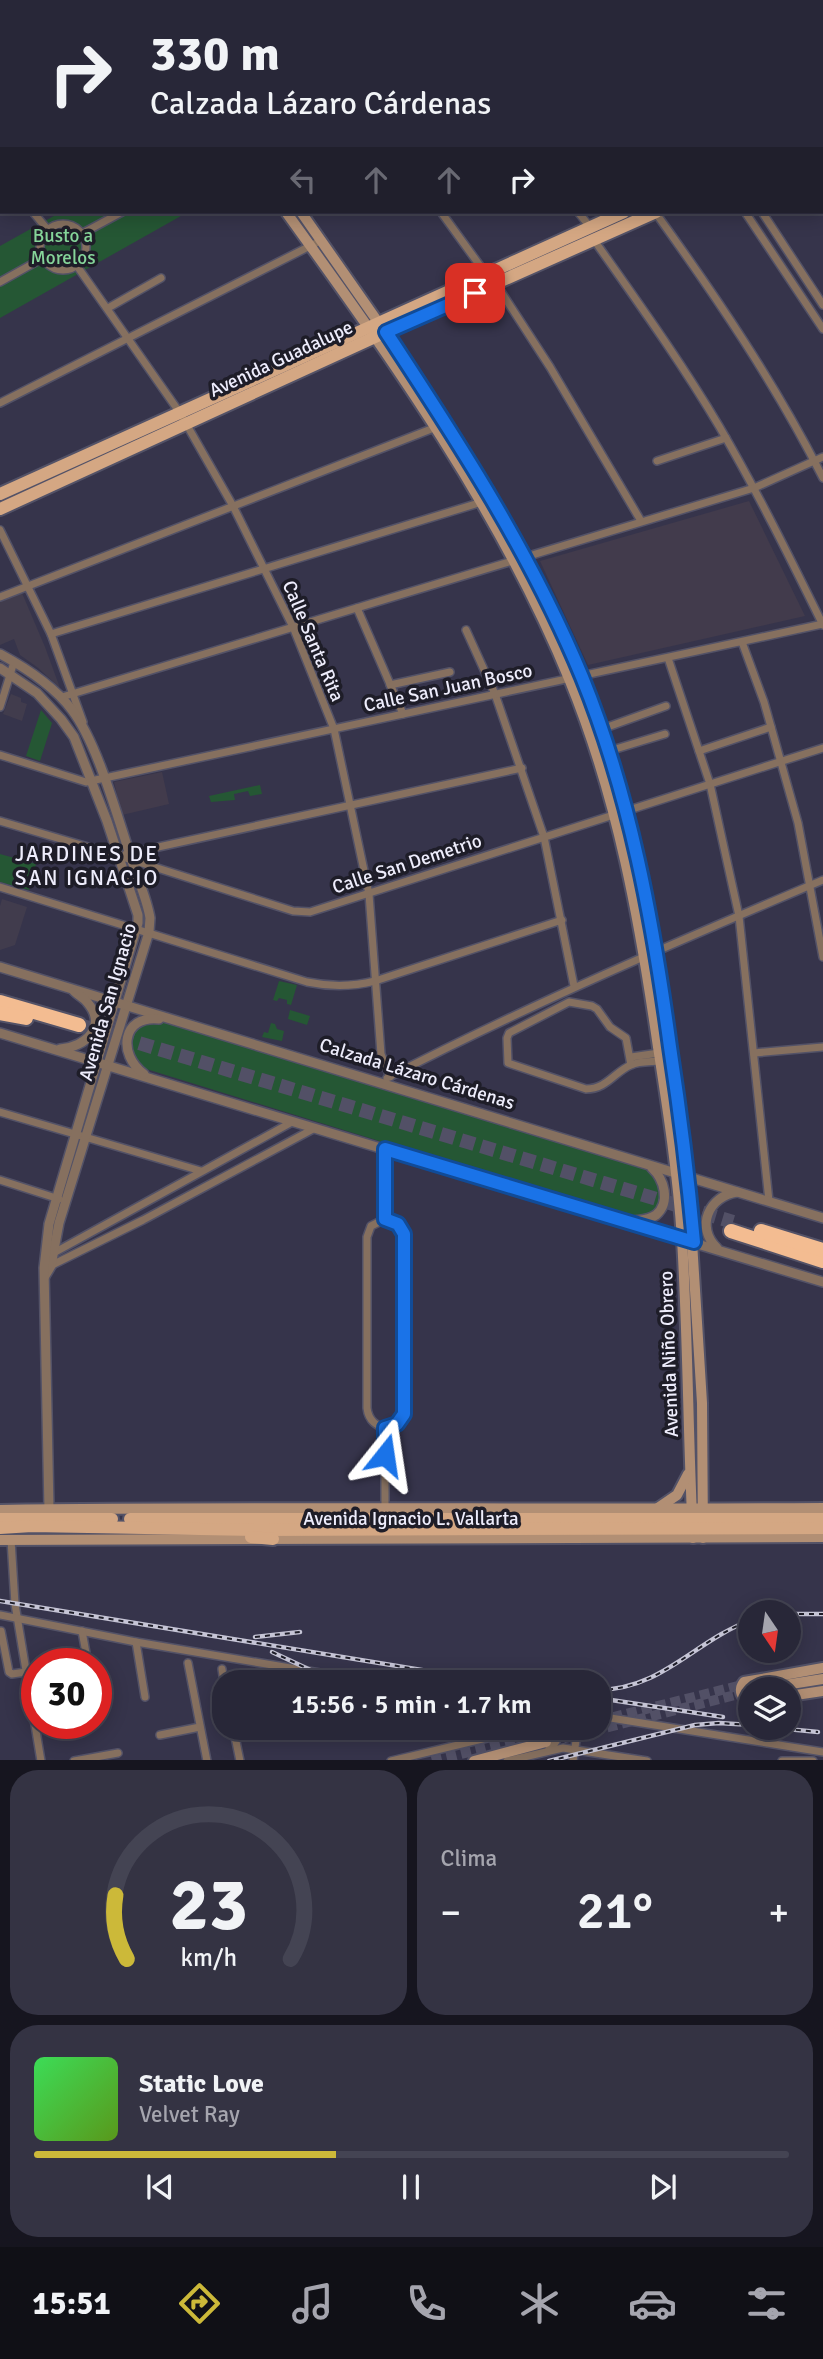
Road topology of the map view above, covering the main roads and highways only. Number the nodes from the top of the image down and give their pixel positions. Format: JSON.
{"nodes":[{"id":1,"x":287,"y":214,"type":"edge"},
{"id":2,"x":302,"y":214,"type":"edge"},
{"id":3,"x":621,"y":214,"type":"edge"},
{"id":4,"x":650,"y":214,"type":"edge"},
{"id":5,"x":592,"y":234,"type":"junction"},
{"id":6,"x":378,"y":330,"type":"junction"},
{"id":7,"x":183,"y":419,"type":"junction"},
{"id":8,"x":0,"y":494,"type":"edge"},
{"id":9,"x":0,"y":509,"type":"edge"},
{"id":10,"x":621,"y":812,"type":"junction"},
{"id":11,"x":0,"y":1002,"type":"edge"},
{"id":12,"x":0,"y":1013,"type":"edge"},
{"id":13,"x":823,"y":1250,"type":"edge"},
{"id":14,"x":823,"y":1261,"type":"edge"},
{"id":15,"x":690,"y":1468,"type":"junction"},
{"id":16,"x":823,"y":1508,"type":"edge"},
{"id":17,"x":92,"y":1509,"type":"joint"},
{"id":18,"x":656,"y":1509,"type":"junction"},
{"id":19,"x":0,"y":1510,"type":"edge"},
{"id":20,"x":50,"y":1513,"type":"junction"},
{"id":21,"x":385,"y":1515,"type":"junction"},
{"id":22,"x":0,"y":1519,"type":"edge"},
{"id":23,"x":823,"y":1519,"type":"edge"},
{"id":24,"x":698,"y":1524,"type":"junction"},
{"id":25,"x":32,"y":1526,"type":"junction"},
{"id":26,"x":0,"y":1528,"type":"edge"},
{"id":27,"x":823,"y":1528,"type":"edge"},
{"id":28,"x":356,"y":1529,"type":"junction"},
{"id":29,"x":177,"y":1534,"type":"dead end"},
{"id":30,"x":124,"y":1535,"type":"dead end"},
{"id":31,"x":823,"y":1537,"type":"edge"},
{"id":32,"x":326,"y":1538,"type":"junction"},
{"id":33,"x":273,"y":1539,"type":"junction"},
{"id":34,"x":6,"y":1540,"type":"edge"},
{"id":35,"x":823,"y":1670,"type":"edge"},
{"id":36,"x":777,"y":1677,"type":"edge"},
{"id":37,"x":793,"y":1677,"type":"edge"},
{"id":38,"x":823,"y":1679,"type":"edge"},
{"id":39,"x":801,"y":1681,"type":"edge"},
{"id":40,"x":823,"y":1691,"type":"edge"},
{"id":41,"x":801,"y":1694,"type":"edge"},
{"id":42,"x":546,"y":1747,"type":"tunnel mouth"},
{"id":43,"x":474,"y":1760,"type":"edge"}],
"edges":[{"from":1,"to":6,"type":"main road","name":"Avenida Niño Obrero"},
{"from":2,"to":6,"type":"main road","name":"Avenida Niño Obrero"},
{"from":3,"to":5,"type":"main road","name":"Avenida Guadalupe"},
{"from":4,"to":5,"type":"main road","name":"Avenida Guadalupe"},
{"from":5,"to":6,"type":"main road","name":"Avenida Guadalupe"},
{"from":5,"to":6,"type":"main road","name":"Avenida Guadalupe"},
{"from":6,"to":7,"type":"main road","name":"Avenida Guadalupe"},
{"from":6,"to":10,"type":"main road","name":"Avenida Niño Obrero"},
{"from":6,"to":10,"type":"main road","name":"Avenida Niño Obrero"},
{"from":7,"to":8,"type":"main road","name":"Avenida Guadalupe"},
{"from":7,"to":9,"type":"main road","name":"Avenida Guadalupe"},
{"from":10,"to":15,"type":"main road","name":"Avenida Niño Obrero"},
{"from":10,"to":24,"type":"main road","name":"Avenida Niño Obrero"},
{"from":11,"to":12,"type":"highway"},
{"from":13,"to":14,"type":"highway"},
{"from":15,"to":18,"type":"main road"},
{"from":15,"to":24,"type":"main road","name":"Avenida Niño Obrero"},
{"from":16,"to":24,"type":"main road","name":"Avenida Ignacio L. Vallarta"},
{"from":17,"to":20,"type":"main road"},
{"from":17,"to":21,"type":"main road","name":"Avenida Ignacio L. Vallarta"},
{"from":18,"to":21,"type":"main road","name":"Avenida Ignacio L. Vallarta"},
{"from":18,"to":24,"type":"main road","name":"Avenida Ignacio L. Vallarta"},
{"from":19,"to":20,"type":"main road","name":"Avenida Ignacio L. Vallarta"},
{"from":20,"to":21,"type":"main road","name":"Avenida Ignacio L. Vallarta"},
{"from":20,"to":22,"type":"main road","name":"Avenida Ignacio L. Vallarta"},
{"from":21,"to":24,"type":"main road","name":"Avenida Ignacio L. Vallarta"},
{"from":23,"to":24,"type":"main road","name":"Avenida Ignacio L. Vallarta"},
{"from":24,"to":27,"type":"main road","name":"Avenida Ignacio L. Vallarta"},
{"from":24,"to":28,"type":"main road","name":"Avenida Ignacio L. Vallarta"},
{"from":24,"to":31,"type":"main road","name":"Avenida Ignacio L. Vallarta"},
{"from":24,"to":32,"type":"main road","name":"Avenida Ignacio L. Vallarta"},
{"from":25,"to":26,"type":"main road","name":"Avenida Ignacio L. Vallarta"},
{"from":25,"to":28,"type":"main road","name":"Avenida Ignacio L. Vallarta"},
{"from":25,"to":30,"type":"main road"},
{"from":28,"to":32,"type":"main road"},
{"from":29,"to":33,"type":"main road"},
{"from":32,"to":33,"type":"main road","name":"Avenida Ignacio L. Vallarta"},
{"from":33,"to":34,"type":"main road","name":"Avenida Ignacio L. Vallarta"},
{"from":35,"to":36,"type":"main road"},
{"from":35,"to":37,"type":"main road"},
{"from":38,"to":39,"type":"main road"},
{"from":40,"to":41,"type":"main road"},
{"from":42,"to":43,"type":"main road"}]}
